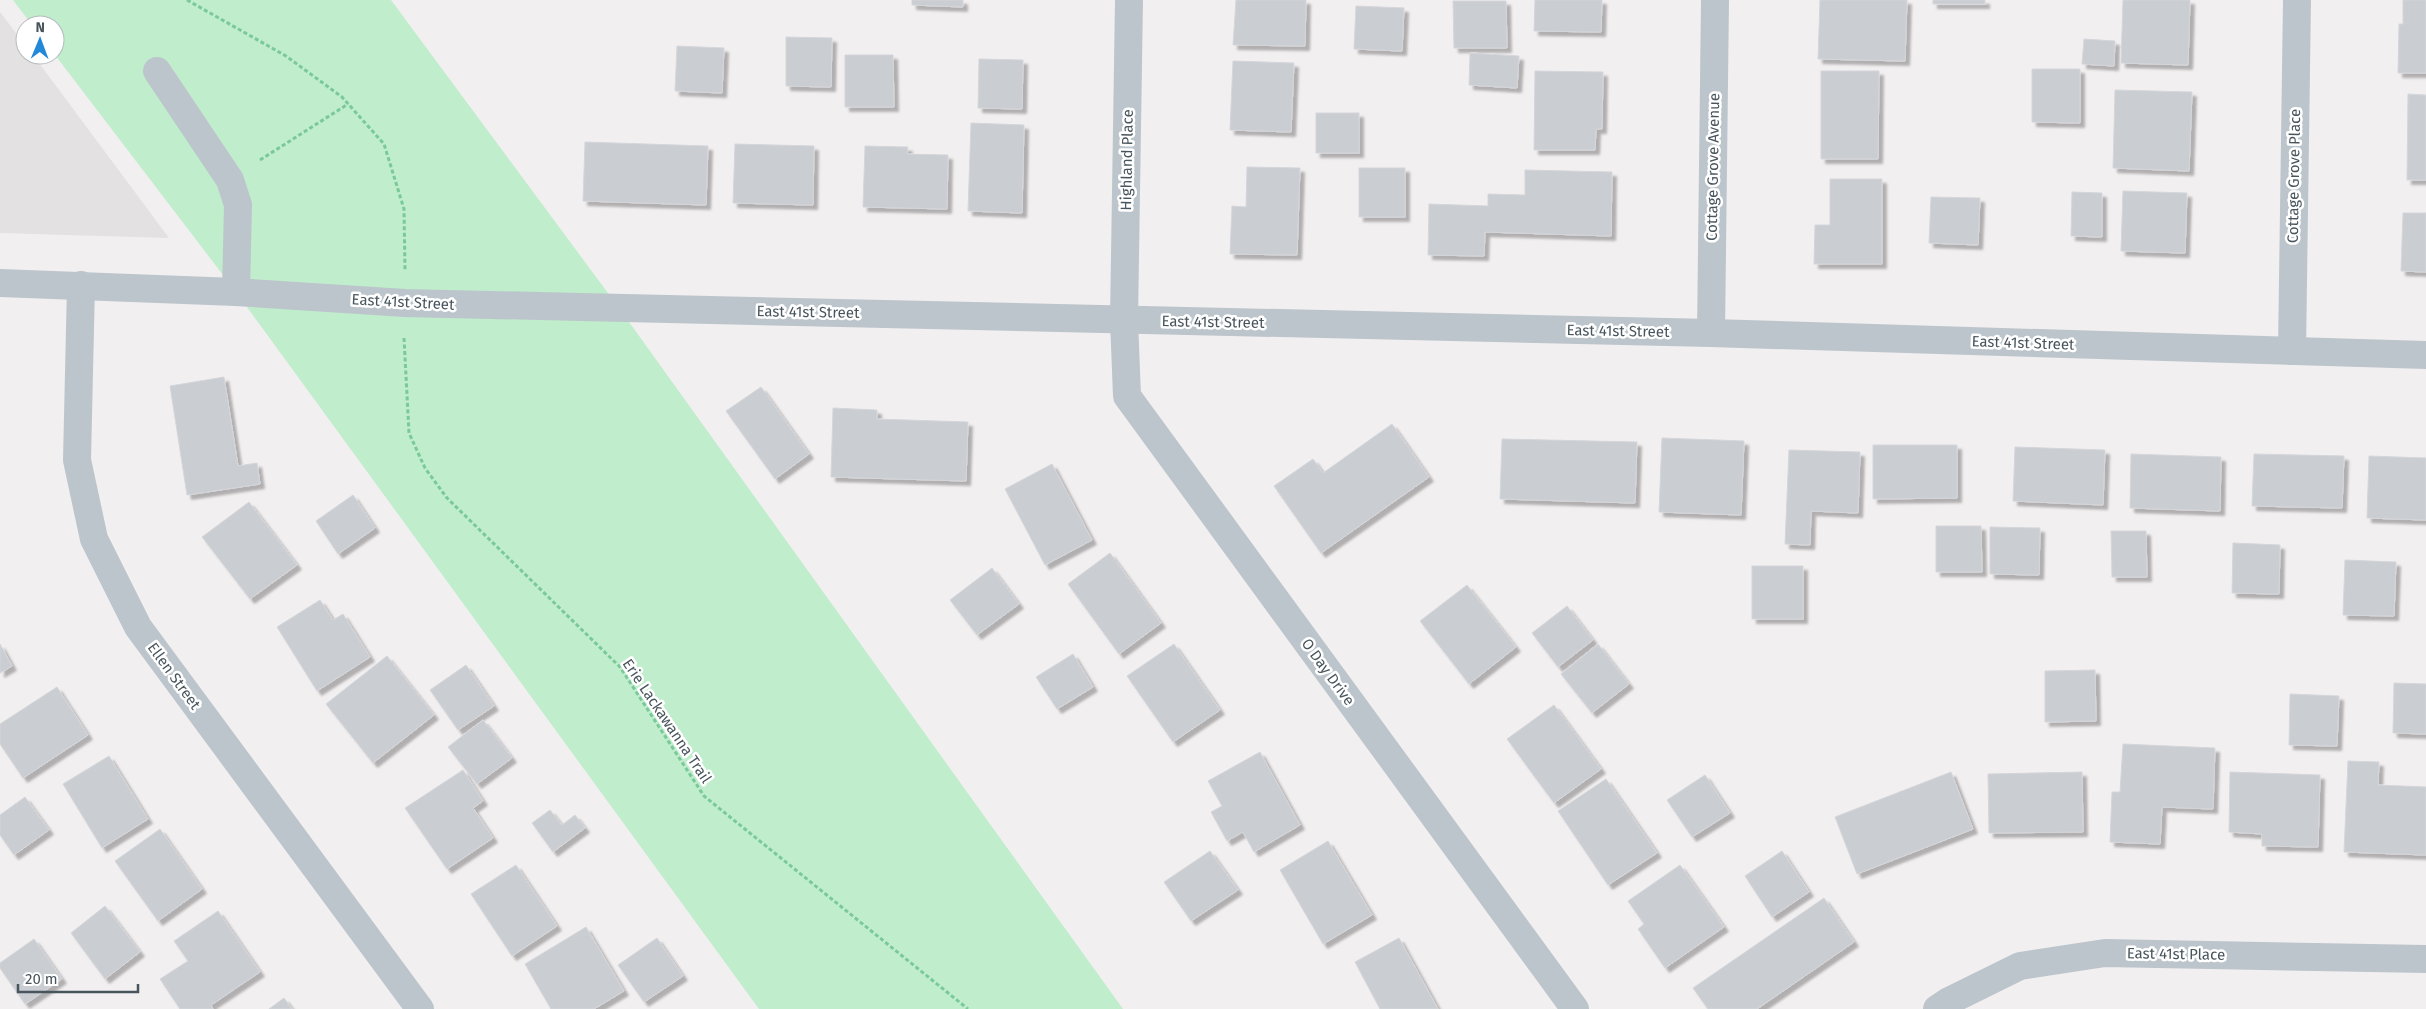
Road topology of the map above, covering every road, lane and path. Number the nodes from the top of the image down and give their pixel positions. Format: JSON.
{"nodes":[{"id":1,"x":187,"y":0,"type":"edge"},
{"id":2,"x":1130,"y":0,"type":"edge"},
{"id":3,"x":1716,"y":0,"type":"edge"},
{"id":4,"x":2298,"y":0,"type":"edge"},
{"id":5,"x":157,"y":71,"type":"dead end"},
{"id":6,"x":348,"y":104,"type":"junction"},
{"id":7,"x":230,"y":180,"type":"junction"},
{"id":8,"x":405,"y":278,"type":"dead end"},
{"id":9,"x":0,"y":284,"type":"edge"},
{"id":10,"x":81,"y":286,"type":"junction"},
{"id":11,"x":236,"y":292,"type":"junction"},
{"id":12,"x":1124,"y":320,"type":"junction"},
{"id":13,"x":1711,"y":333,"type":"junction"},
{"id":14,"x":404,"y":340,"type":"dead end"},
{"id":15,"x":2292,"y":351,"type":"junction"},
{"id":16,"x":2426,"y":355,"type":"edge"},
{"id":17,"x":2426,"y":959,"type":"edge"},
{"id":18,"x":420,"y":1009,"type":"edge"},
{"id":19,"x":968,"y":1009,"type":"edge"},
{"id":20,"x":1575,"y":1009,"type":"edge"},
{"id":21,"x":1937,"y":1009,"type":"edge"}],
"edges":[{"from":1,"to":6,"type":"path"},
{"from":2,"to":12,"type":"street","name":"Highland Place"},
{"from":3,"to":13,"type":"street","name":"Cottage Grove Avenue"},
{"from":4,"to":15,"type":"street","name":"Cottage Grove Place"},
{"from":5,"to":7,"type":"street"},
{"from":6,"to":7,"type":"path"},
{"from":6,"to":8,"type":"path"},
{"from":7,"to":11,"type":"street"},
{"from":9,"to":10,"type":"street","name":"East 41st Street"},
{"from":10,"to":11,"type":"street","name":"East 41st Street"},
{"from":10,"to":18,"type":"street","name":"Ellen Street"},
{"from":11,"to":12,"type":"street","name":"East 41st Street"},
{"from":12,"to":13,"type":"street","name":"East 41st Street"},
{"from":12,"to":20,"type":"street","name":"O Day Drive"},
{"from":13,"to":15,"type":"street","name":"East 41st Street"},
{"from":14,"to":19,"type":"path","name":"Erie Lackawanna Trail"},
{"from":15,"to":16,"type":"street","name":"East 41st Street"},
{"from":17,"to":21,"type":"street","name":"East 41st Place"}]}
